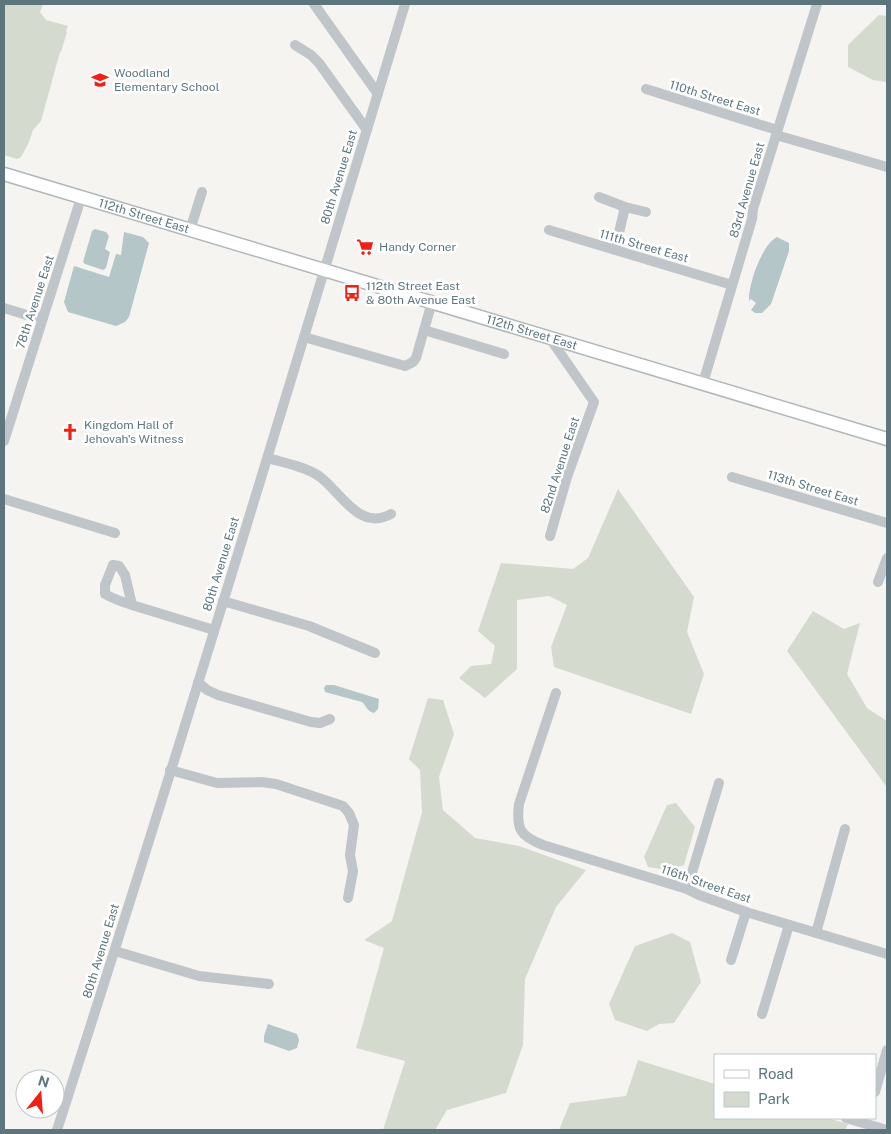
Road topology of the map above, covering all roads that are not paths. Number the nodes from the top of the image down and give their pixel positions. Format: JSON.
{"nodes":[{"id":1,"x":314,"y":4,"type":"edge"},
{"id":2,"x":405,"y":4,"type":"edge"},
{"id":3,"x":817,"y":4,"type":"edge"},
{"id":4,"x":295,"y":45,"type":"dead end"},
{"id":5,"x":646,"y":89,"type":"dead end"},
{"id":6,"x":378,"y":94,"type":"junction"},
{"id":7,"x":367,"y":130,"type":"junction"},
{"id":8,"x":777,"y":133,"type":"junction"},
{"id":9,"x":887,"y":167,"type":"edge"},
{"id":10,"x":4,"y":174,"type":"edge"},
{"id":11,"x":202,"y":192,"type":"dead end"},
{"id":12,"x":599,"y":196,"type":"dead end"},
{"id":13,"x":81,"y":198,"type":"junction"},
{"id":14,"x":625,"y":207,"type":"junction"},
{"id":15,"x":646,"y":212,"type":"dead end"},
{"id":16,"x":190,"y":230,"type":"junction"},
{"id":17,"x":549,"y":230,"type":"dead end"},
{"id":18,"x":615,"y":250,"type":"junction"},
{"id":19,"x":323,"y":270,"type":"junction"},
{"id":20,"x":732,"y":285,"type":"junction"},
{"id":21,"x":432,"y":302,"type":"junction"},
{"id":22,"x":4,"y":308,"type":"edge"},
{"id":23,"x":43,"y":317,"type":"junction"},
{"id":24,"x":424,"y":330,"type":"junction"},
{"id":25,"x":304,"y":337,"type":"junction"},
{"id":26,"x":549,"y":337,"type":"junction"},
{"id":27,"x":504,"y":354,"type":"dead end"},
{"id":28,"x":704,"y":383,"type":"junction"},
{"id":29,"x":887,"y":439,"type":"edge"},
{"id":30,"x":4,"y":442,"type":"edge"},
{"id":31,"x":268,"y":458,"type":"junction"},
{"id":32,"x":732,"y":477,"type":"dead end"},
{"id":33,"x":4,"y":499,"type":"edge"},
{"id":34,"x":391,"y":514,"type":"dead end"},
{"id":35,"x":887,"y":523,"type":"edge"},
{"id":36,"x":115,"y":533,"type":"dead end"},
{"id":37,"x":550,"y":536,"type":"dead end"},
{"id":38,"x":887,"y":558,"type":"edge"},
{"id":39,"x":878,"y":582,"type":"dead end"},
{"id":40,"x":223,"y":601,"type":"junction"},
{"id":41,"x":132,"y":605,"type":"dead end"},
{"id":42,"x":214,"y":630,"type":"junction"},
{"id":43,"x":374,"y":653,"type":"dead end"},
{"id":44,"x":198,"y":682,"type":"junction"},
{"id":45,"x":556,"y":693,"type":"dead end"},
{"id":46,"x":330,"y":719,"type":"dead end"},
{"id":47,"x":170,"y":770,"type":"junction"},
{"id":48,"x":719,"y":783,"type":"dead end"},
{"id":49,"x":845,"y":829,"type":"dead end"},
{"id":50,"x":687,"y":889,"type":"junction"},
{"id":51,"x":348,"y":898,"type":"dead end"},
{"id":52,"x":746,"y":912,"type":"junction"},
{"id":53,"x":789,"y":925,"type":"junction"},
{"id":54,"x":816,"y":933,"type":"junction"},
{"id":55,"x":115,"y":951,"type":"junction"},
{"id":56,"x":887,"y":954,"type":"edge"},
{"id":57,"x":731,"y":960,"type":"dead end"},
{"id":58,"x":269,"y":984,"type":"dead end"},
{"id":59,"x":762,"y":1014,"type":"dead end"},
{"id":60,"x":887,"y":1050,"type":"edge"},
{"id":61,"x":876,"y":1088,"type":"edge"},
{"id":62,"x":849,"y":1119,"type":"edge"},
{"id":63,"x":865,"y":1124,"type":"edge"},
{"id":64,"x":57,"y":1130,"type":"edge"},
{"id":65,"x":887,"y":1130,"type":"edge"}],
"edges":[{"from":1,"to":6,"type":"street"},
{"from":2,"to":6,"type":"street","name":"80th Avenue East"},
{"from":3,"to":8,"type":"street","name":"83rd Avenue East"},
{"from":4,"to":7,"type":"street"},
{"from":5,"to":8,"type":"street","name":"110th Street East"},
{"from":6,"to":7,"type":"street","name":"80th Avenue East"},
{"from":7,"to":19,"type":"street","name":"80th Avenue East"},
{"from":8,"to":9,"type":"street","name":"110th Street East"},
{"from":8,"to":20,"type":"street","name":"83rd Avenue East"},
{"from":10,"to":13,"type":"main road","name":"112th Street East"},
{"from":11,"to":16,"type":"street"},
{"from":12,"to":14,"type":"street"},
{"from":13,"to":16,"type":"main road","name":"112th Street East"},
{"from":13,"to":23,"type":"street","name":"78th Avenue East"},
{"from":14,"to":15,"type":"street"},
{"from":14,"to":18,"type":"street"},
{"from":16,"to":19,"type":"main road","name":"112th Street East"},
{"from":17,"to":18,"type":"street","name":"111th Street East"},
{"from":18,"to":20,"type":"street","name":"111th Street East"},
{"from":19,"to":21,"type":"main road","name":"112th Street East"},
{"from":19,"to":25,"type":"street","name":"80th Avenue East"},
{"from":20,"to":28,"type":"street","name":"83rd Avenue East"},
{"from":21,"to":24,"type":"street"},
{"from":21,"to":26,"type":"main road","name":"112th Street East"},
{"from":22,"to":23,"type":"street"},
{"from":23,"to":30,"type":"street","name":"78th Avenue East"},
{"from":24,"to":25,"type":"street"},
{"from":24,"to":27,"type":"street"},
{"from":25,"to":31,"type":"street","name":"80th Avenue East"},
{"from":26,"to":28,"type":"main road","name":"112th Street East"},
{"from":26,"to":37,"type":"street","name":"82nd Avenue East"},
{"from":28,"to":29,"type":"main road","name":"112th Street East"},
{"from":31,"to":34,"type":"street"},
{"from":31,"to":40,"type":"street","name":"80th Avenue East"},
{"from":32,"to":35,"type":"street","name":"113th Street East"},
{"from":33,"to":36,"type":"street"},
{"from":38,"to":39,"type":"street"},
{"from":40,"to":42,"type":"street","name":"80th Avenue East"},
{"from":40,"to":43,"type":"street"},
{"from":41,"to":42,"type":"street"},
{"from":42,"to":44,"type":"street","name":"80th Avenue East"},
{"from":44,"to":46,"type":"street"},
{"from":44,"to":47,"type":"street","name":"80th Avenue East"},
{"from":45,"to":50,"type":"street","name":"116th Street East"},
{"from":47,"to":51,"type":"street"},
{"from":47,"to":55,"type":"street","name":"80th Avenue East"},
{"from":48,"to":50,"type":"street"},
{"from":49,"to":54,"type":"street"},
{"from":50,"to":52,"type":"street","name":"116th Street East"},
{"from":52,"to":53,"type":"street","name":"116th Street East"},
{"from":52,"to":57,"type":"street"},
{"from":53,"to":54,"type":"street","name":"116th Street East"},
{"from":53,"to":59,"type":"street"},
{"from":54,"to":56,"type":"street","name":"116th Street East"},
{"from":55,"to":58,"type":"street"},
{"from":55,"to":64,"type":"street","name":"80th Avenue East"},
{"from":60,"to":61,"type":"street"},
{"from":62,"to":63,"type":"street"},
{"from":63,"to":65,"type":"street"}]}
